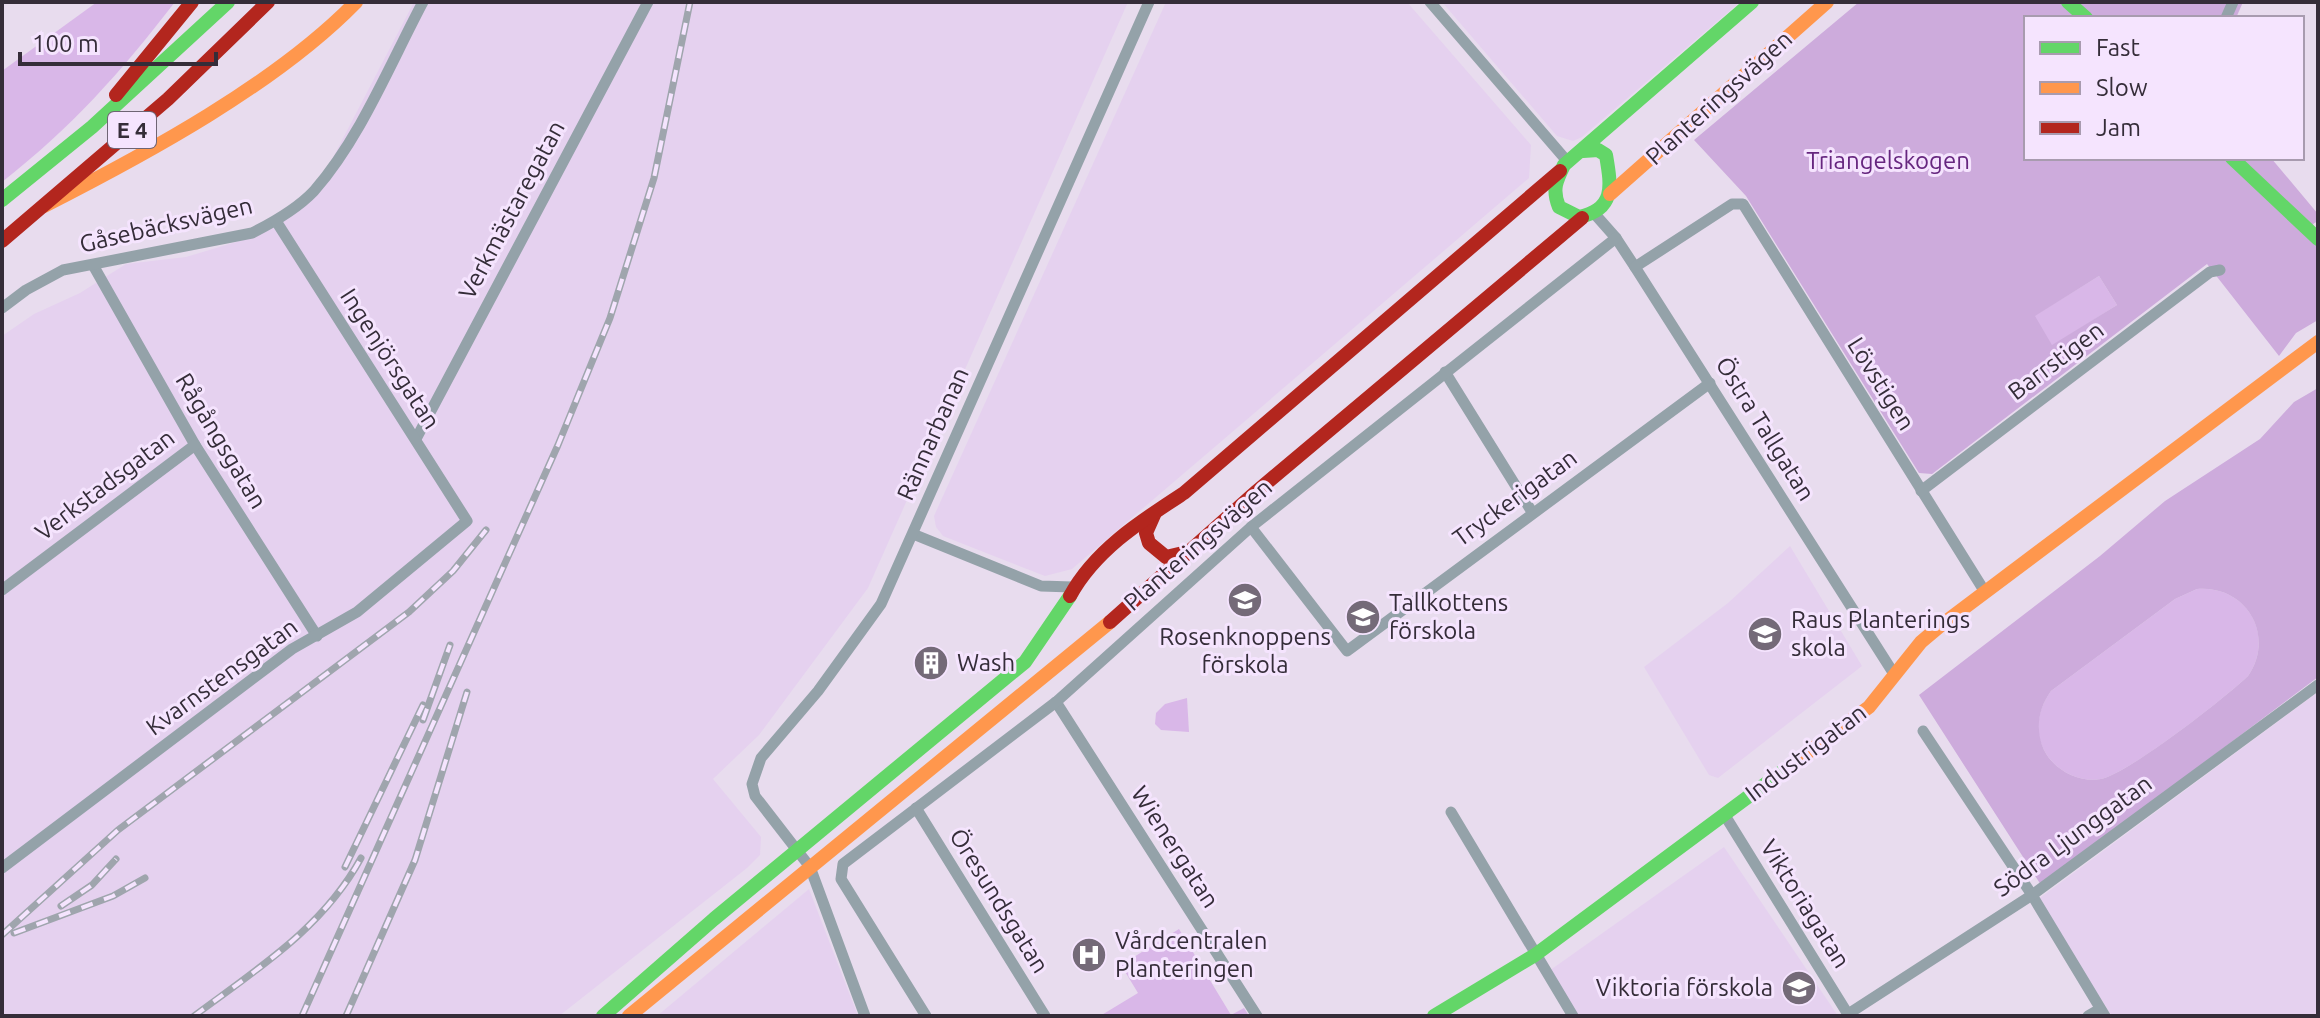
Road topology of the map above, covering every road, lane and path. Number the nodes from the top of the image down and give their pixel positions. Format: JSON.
{"nodes":[{"id":1,"x":192,"y":2,"type":"edge"},
{"id":2,"x":228,"y":2,"type":"edge"},
{"id":3,"x":268,"y":2,"type":"edge"},
{"id":4,"x":356,"y":2,"type":"edge"},
{"id":5,"x":423,"y":2,"type":"edge"},
{"id":6,"x":648,"y":2,"type":"edge"},
{"id":7,"x":1149,"y":2,"type":"edge"},
{"id":8,"x":1430,"y":2,"type":"edge"},
{"id":9,"x":1752,"y":2,"type":"edge"},
{"id":10,"x":1827,"y":2,"type":"edge"},
{"id":11,"x":2068,"y":2,"type":"edge"},
{"id":12,"x":2084,"y":16,"type":"edge"},
{"id":13,"x":92,"y":127,"type":"junction"},
{"id":14,"x":1583,"y":151,"type":"junction"},
{"id":15,"x":2234,"y":160,"type":"edge"},
{"id":16,"x":1564,"y":166,"type":"junction"},
{"id":17,"x":1610,"y":194,"type":"junction"},
{"id":18,"x":2,"y":200,"type":"edge"},
{"id":19,"x":44,"y":206,"type":"junction"},
{"id":20,"x":1587,"y":215,"type":"junction"},
{"id":21,"x":276,"y":221,"type":"junction"},
{"id":22,"x":1616,"y":238,"type":"junction"},
{"id":23,"x":2318,"y":239,"type":"edge"},
{"id":24,"x":2,"y":241,"type":"edge"},
{"id":25,"x":93,"y":265,"type":"junction"},
{"id":26,"x":1635,"y":267,"type":"junction"},
{"id":27,"x":2220,"y":270,"type":"dead end"},
{"id":28,"x":2,"y":308,"type":"edge"},
{"id":29,"x":2315,"y":346,"type":"edge"},
{"id":30,"x":1445,"y":372,"type":"junction"},
{"id":31,"x":1710,"y":383,"type":"junction"},
{"id":32,"x":416,"y":439,"type":"junction"},
{"id":33,"x":195,"y":445,"type":"junction"},
{"id":34,"x":1921,"y":491,"type":"junction"},
{"id":35,"x":1156,"y":511,"type":"junction"},
{"id":36,"x":1532,"y":512,"type":"junction"},
{"id":37,"x":467,"y":521,"type":"joint"},
{"id":38,"x":1251,"y":527,"type":"junction"},
{"id":39,"x":913,"y":534,"type":"junction"},
{"id":40,"x":1196,"y":545,"type":"junction"},
{"id":41,"x":1072,"y":587,"type":"junction"},
{"id":42,"x":2,"y":590,"type":"edge"},
{"id":43,"x":1985,"y":592,"type":"junction"},
{"id":44,"x":317,"y":636,"type":"junction"},
{"id":45,"x":1894,"y":674,"type":"junction"},
{"id":46,"x":2318,"y":685,"type":"edge"},
{"id":47,"x":1056,"y":702,"type":"junction"},
{"id":48,"x":1923,"y":731,"type":"dead end"},
{"id":49,"x":916,"y":808,"type":"junction"},
{"id":50,"x":1451,"y":812,"type":"dead end"},
{"id":51,"x":1724,"y":814,"type":"junction"},
{"id":52,"x":798,"y":851,"type":"junction"},
{"id":53,"x":810,"y":867,"type":"junction"},
{"id":54,"x":2,"y":868,"type":"edge"},
{"id":55,"x":2032,"y":895,"type":"junction"},
{"id":56,"x":1535,"y":955,"type":"junction"},
{"id":57,"x":2102,"y":1012,"type":"edge"},
{"id":58,"x":1849,"y":1015,"type":"edge"},
{"id":59,"x":603,"y":1016,"type":"edge"},
{"id":60,"x":629,"y":1016,"type":"edge"},
{"id":61,"x":865,"y":1016,"type":"edge"},
{"id":62,"x":926,"y":1016,"type":"edge"},
{"id":63,"x":1045,"y":1016,"type":"edge"},
{"id":64,"x":1257,"y":1016,"type":"edge"},
{"id":65,"x":1434,"y":1016,"type":"edge"},
{"id":66,"x":1573,"y":1016,"type":"edge"},
{"id":67,"x":2088,"y":1016,"type":"edge"}],
"edges":[{"from":1,"to":13,"type":"main road"},
{"from":2,"to":13,"type":"main road","number":"E 4"},
{"from":3,"to":19,"type":"main road","number":"E 4"},
{"from":4,"to":19,"type":"main road"},
{"from":5,"to":21,"type":"street","name":"Gåsebäcksvägen"},
{"from":6,"to":32,"type":"street","name":"Verkmästaregatan"},
{"from":7,"to":39,"type":"street","name":"Rännarbanan"},
{"from":8,"to":16,"type":"street"},
{"from":9,"to":14,"type":"main road","name":"Planteringsvägen"},
{"from":10,"to":17,"type":"main road","name":"Planteringsvägen"},
{"from":11,"to":12,"type":"main road"},
{"from":13,"to":18,"type":"main road","number":"E 4"},
{"from":14,"to":16,"type":"main road"},
{"from":14,"to":17,"type":"main road"},
{"from":15,"to":23,"type":"main road"},
{"from":16,"to":20,"type":"main road"},
{"from":16,"to":35,"type":"main road","name":"Planteringsvägen"},
{"from":17,"to":20,"type":"main road"},
{"from":19,"to":24,"type":"main road","number":"E 4"},
{"from":20,"to":22,"type":"street","name":"Östra Tallgatan"},
{"from":20,"to":40,"type":"main road","name":"Planteringsvägen"},
{"from":21,"to":25,"type":"street","name":"Gåsebäcksvägen"},
{"from":21,"to":32,"type":"street","name":"Ingenjörsgatan"},
{"from":22,"to":26,"type":"street","name":"Östra Tallgatan"},
{"from":22,"to":30,"type":"street","name":"Planteringsvägen"},
{"from":25,"to":28,"type":"street","name":"Gåsebäcksvägen"},
{"from":25,"to":33,"type":"street","name":"Rågångsgatan"},
{"from":26,"to":31,"type":"street","name":"Östra Tallgatan"},
{"from":26,"to":34,"type":"street","name":"Lövstigen"},
{"from":27,"to":34,"type":"street","name":"Barrstigen"},
{"from":29,"to":43,"type":"main road","name":"Industrigatan"},
{"from":30,"to":36,"type":"street"},
{"from":30,"to":38,"type":"street","name":"Planteringsvägen"},
{"from":31,"to":36,"type":"street","name":"Tryckerigatan"},
{"from":31,"to":45,"type":"street","name":"Östra Tallgatan"},
{"from":32,"to":37,"type":"street","name":"Ingenjörsgatan"},
{"from":33,"to":42,"type":"street","name":"Verkstadsgatan"},
{"from":33,"to":44,"type":"street","name":"Rågångsgatan"},
{"from":34,"to":43,"type":"street","name":"Lövstigen"},
{"from":35,"to":40,"type":"main road"},
{"from":35,"to":41,"type":"main road","name":"Planteringsvägen"},
{"from":36,"to":38,"type":"street","name":"Tryckerigatan"},
{"from":37,"to":44,"type":"street","name":"Kvarnstensgatan"},
{"from":38,"to":47,"type":"street","name":"Planteringsvägen"},
{"from":39,"to":41,"type":"street"},
{"from":39,"to":52,"type":"street","name":"Rännarbanan"},
{"from":40,"to":53,"type":"main road","name":"Planteringsvägen"},
{"from":41,"to":52,"type":"main road","name":"Planteringsvägen"},
{"from":43,"to":45,"type":"main road","name":"Industrigatan"},
{"from":44,"to":54,"type":"street","name":"Kvarnstensgatan"},
{"from":45,"to":51,"type":"main road","name":"Industrigatan"},
{"from":46,"to":55,"type":"street","name":"Södra Ljunggatan"},
{"from":47,"to":49,"type":"street","name":"Planteringsvägen"},
{"from":47,"to":64,"type":"street","name":"Wienergatan"},
{"from":48,"to":55,"type":"street"},
{"from":49,"to":62,"type":"street","name":"Planteringsvägen"},
{"from":49,"to":63,"type":"street","name":"Öresundsgatan"},
{"from":50,"to":56,"type":"street"},
{"from":51,"to":56,"type":"main road","name":"Industrigatan"},
{"from":51,"to":58,"type":"street","name":"Viktoriagatan"},
{"from":52,"to":53,"type":"street","name":"Rännarbanan"},
{"from":52,"to":59,"type":"main road","name":"Planteringsvägen"},
{"from":53,"to":60,"type":"main road","name":"Planteringsvägen"},
{"from":53,"to":61,"type":"street","name":"Rännarbanan"},
{"from":55,"to":57,"type":"street"},
{"from":55,"to":58,"type":"street","name":"Södra Ljunggatan"},
{"from":56,"to":65,"type":"main road","name":"Industrigatan"},
{"from":56,"to":66,"type":"street"},
{"from":57,"to":67,"type":"street"}]}
